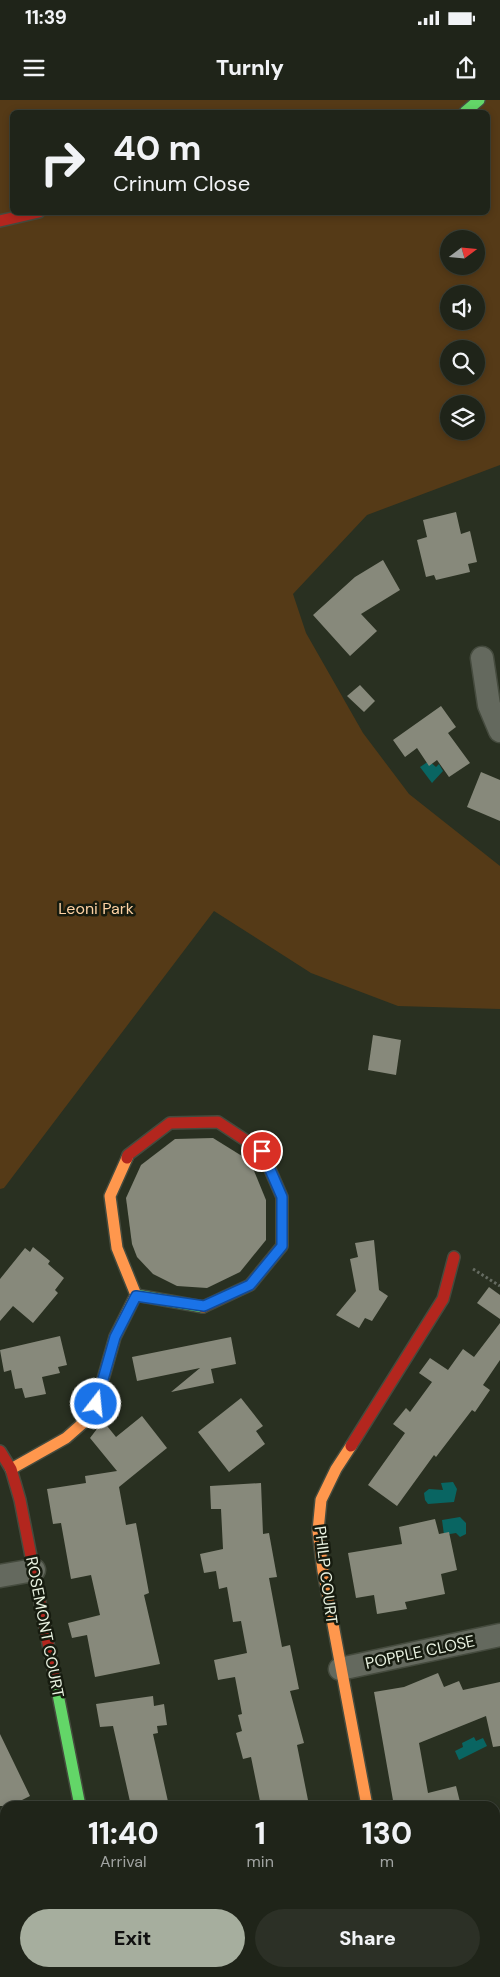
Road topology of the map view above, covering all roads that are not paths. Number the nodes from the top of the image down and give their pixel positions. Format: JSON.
{"nodes":[{"id":1,"x":479,"y":100,"type":"edge"},
{"id":2,"x":467,"y":110,"type":"edge"},
{"id":3,"x":26,"y":215,"type":"edge"},
{"id":4,"x":0,"y":221,"type":"edge"},
{"id":5,"x":482,"y":658,"type":"dead end"},
{"id":6,"x":500,"y":731,"type":"edge"},
{"id":7,"x":454,"y":1257,"type":"dead end"},
{"id":8,"x":136,"y":1296,"type":"junction"},
{"id":9,"x":0,"y":1451,"type":"edge"},
{"id":10,"x":11,"y":1468,"type":"junction"},
{"id":11,"x":34,"y":1570,"type":"junction"},
{"id":12,"x":0,"y":1576,"type":"edge"},
{"id":13,"x":500,"y":1635,"type":"edge"},
{"id":14,"x":340,"y":1669,"type":"junction"},
{"id":15,"x":79,"y":1801,"type":"edge"},
{"id":16,"x":366,"y":1801,"type":"edge"}],
"edges":[{"from":1,"to":2,"type":"street"},
{"from":3,"to":4,"type":"street"},
{"from":5,"to":6,"type":"street"},
{"from":7,"to":14,"type":"street","name":"PHILP COURT"},
{"from":8,"to":8,"type":"street"},
{"from":8,"to":10,"type":"street"},
{"from":9,"to":10,"type":"street","name":"ROSEMONT COURT"},
{"from":10,"to":11,"type":"street","name":"ROSEMONT COURT"},
{"from":11,"to":12,"type":"street"},
{"from":11,"to":15,"type":"street","name":"ROSEMONT COURT"},
{"from":13,"to":14,"type":"street","name":"POPPLE CLOSE"},
{"from":14,"to":16,"type":"street","name":"PHILP COURT"}]}
